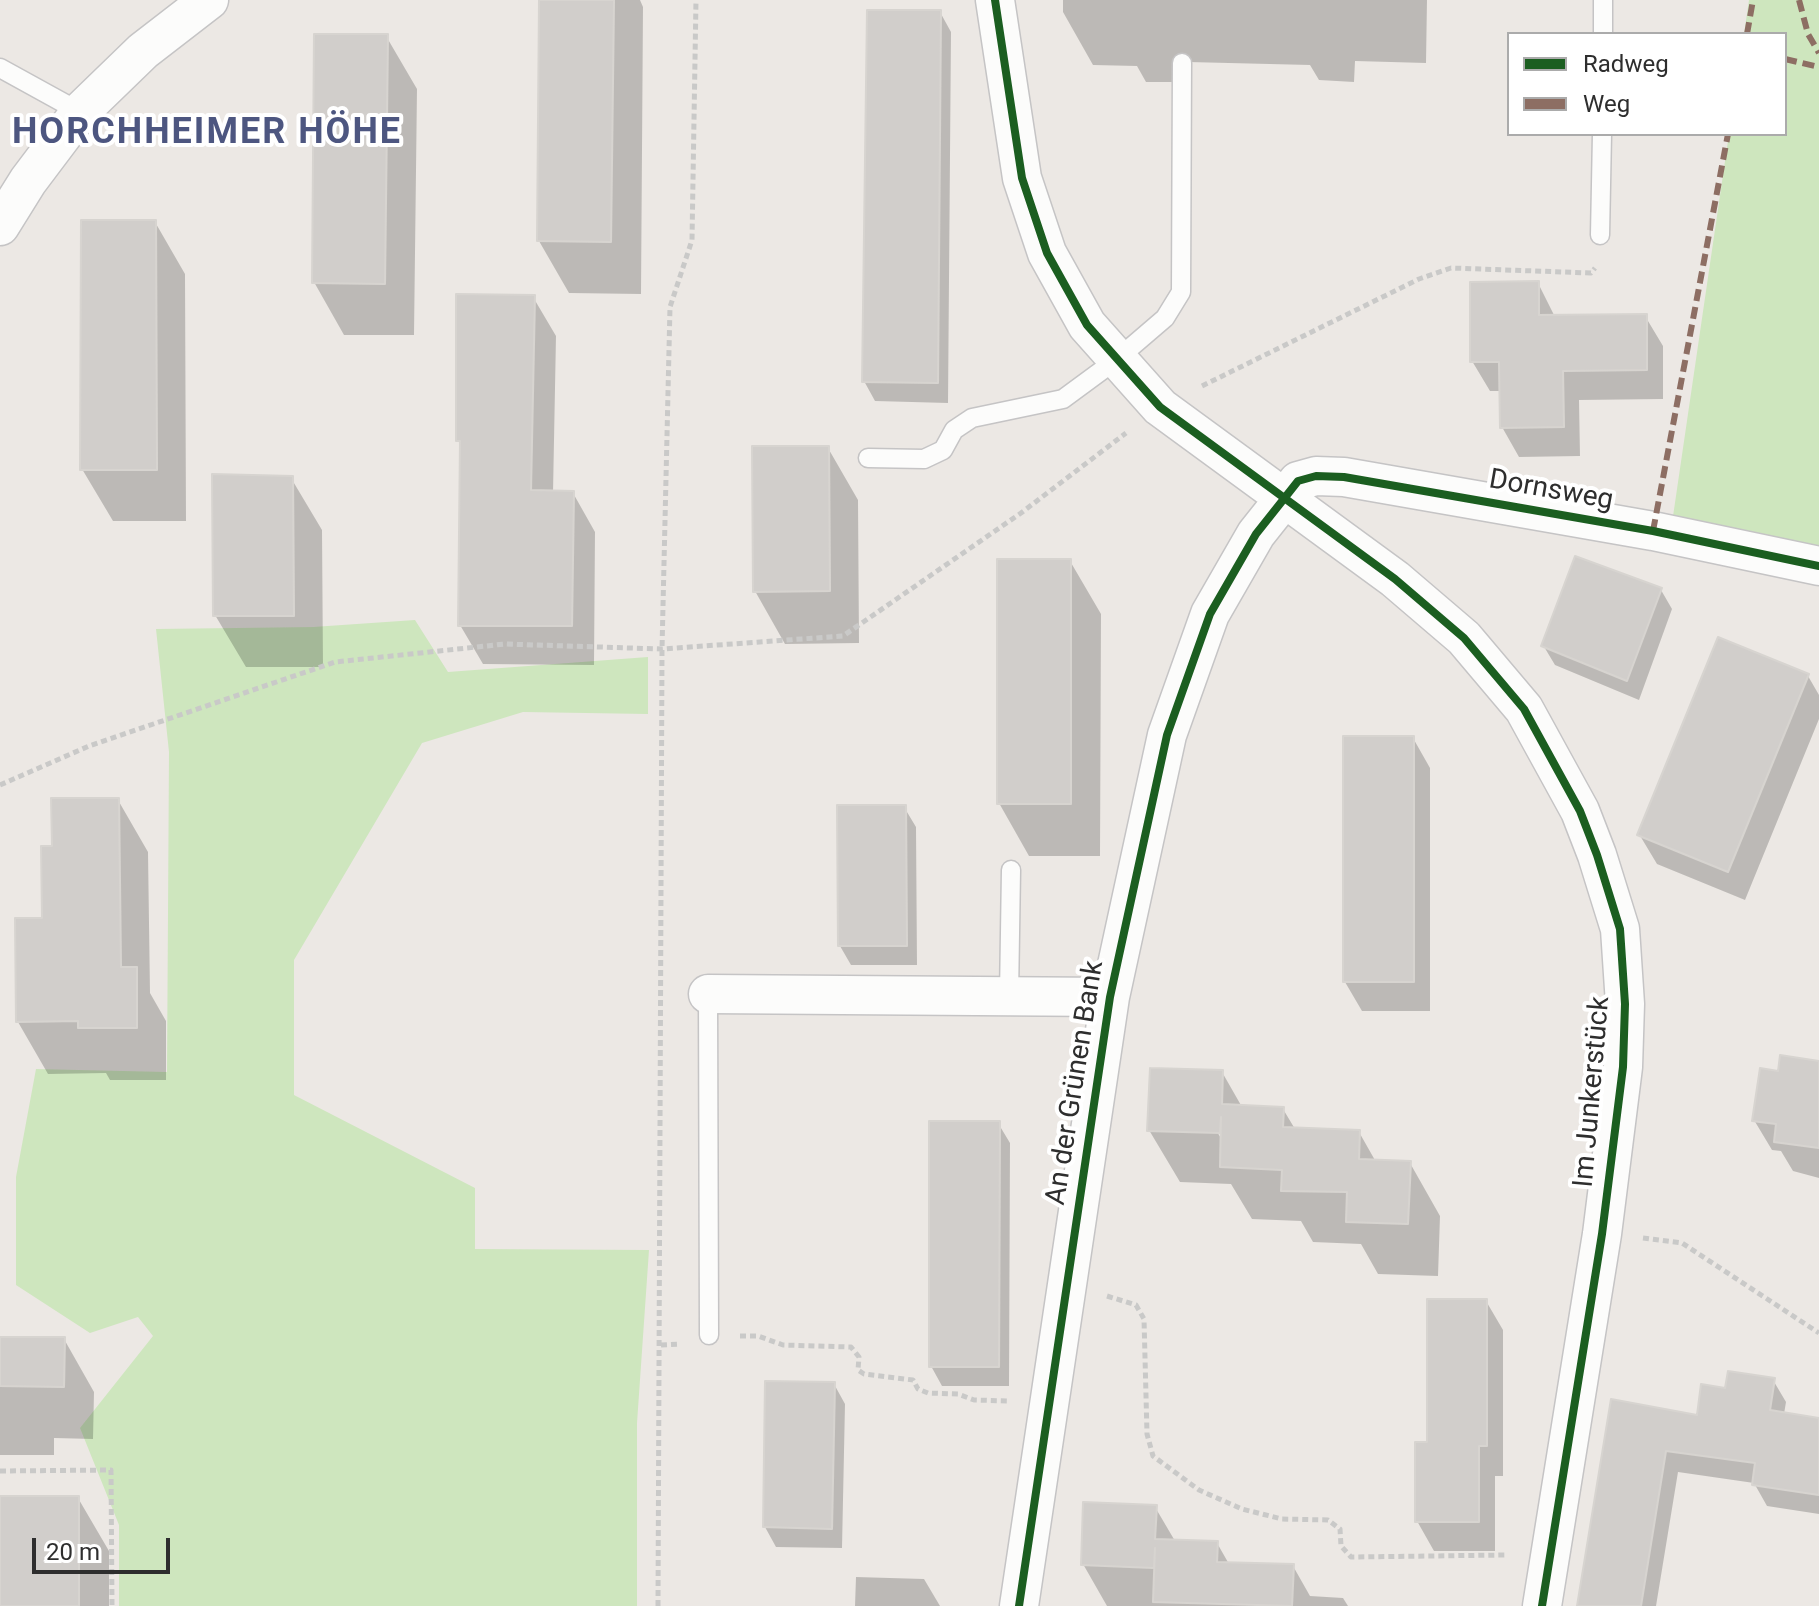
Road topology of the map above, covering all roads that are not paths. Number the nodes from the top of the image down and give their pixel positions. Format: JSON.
{"nodes":[{"id":1,"x":209,"y":0,"type":"edge"},
{"id":2,"x":995,"y":0,"type":"edge"},
{"id":3,"x":1603,"y":0,"type":"edge"},
{"id":4,"x":1603,"y":32,"type":"edge"},
{"id":5,"x":1182,"y":63,"type":"dead end"},
{"id":6,"x":0,"y":68,"type":"edge"},
{"id":7,"x":80,"y":112,"type":"junction"},
{"id":8,"x":1602,"y":136,"type":"edge"},
{"id":9,"x":0,"y":226,"type":"edge"},
{"id":10,"x":1600,"y":235,"type":"road end"},
{"id":11,"x":1116,"y":360,"type":"junction"},
{"id":12,"x":868,"y":458,"type":"dead end"},
{"id":13,"x":1283,"y":500,"type":"junction"},
{"id":14,"x":1819,"y":566,"type":"edge"},
{"id":15,"x":1011,"y":870,"type":"dead end"},
{"id":16,"x":708,"y":994,"type":"joint"},
{"id":17,"x":1009,"y":996,"type":"junction"},
{"id":18,"x":1110,"y":997,"type":"junction"},
{"id":19,"x":709,"y":1335,"type":"road end"},
{"id":20,"x":1019,"y":1606,"type":"edge"},
{"id":21,"x":1542,"y":1606,"type":"edge"}],
"edges":[{"from":1,"to":7,"type":"street"},
{"from":2,"to":11,"type":"street","name":"Im Junkerstück"},
{"from":3,"to":4,"type":"lane"},
{"from":5,"to":11,"type":"lane"},
{"from":6,"to":7,"type":"lane"},
{"from":7,"to":9,"type":"street"},
{"from":8,"to":10,"type":"lane"},
{"from":11,"to":12,"type":"lane"},
{"from":11,"to":13,"type":"street","name":"Im Junkerstück"},
{"from":13,"to":14,"type":"street","name":"Dornsweg"},
{"from":13,"to":18,"type":"street","name":"An der Grünen Bank"},
{"from":13,"to":21,"type":"street","name":"Im Junkerstück"},
{"from":15,"to":17,"type":"lane"},
{"from":16,"to":17,"type":"street","name":"An der Grünen Bank"},
{"from":16,"to":19,"type":"lane","name":"An der Grünen Bank"},
{"from":17,"to":18,"type":"street","name":"An der Grünen Bank"},
{"from":18,"to":20,"type":"street","name":"An der Grünen Bank"}]}
